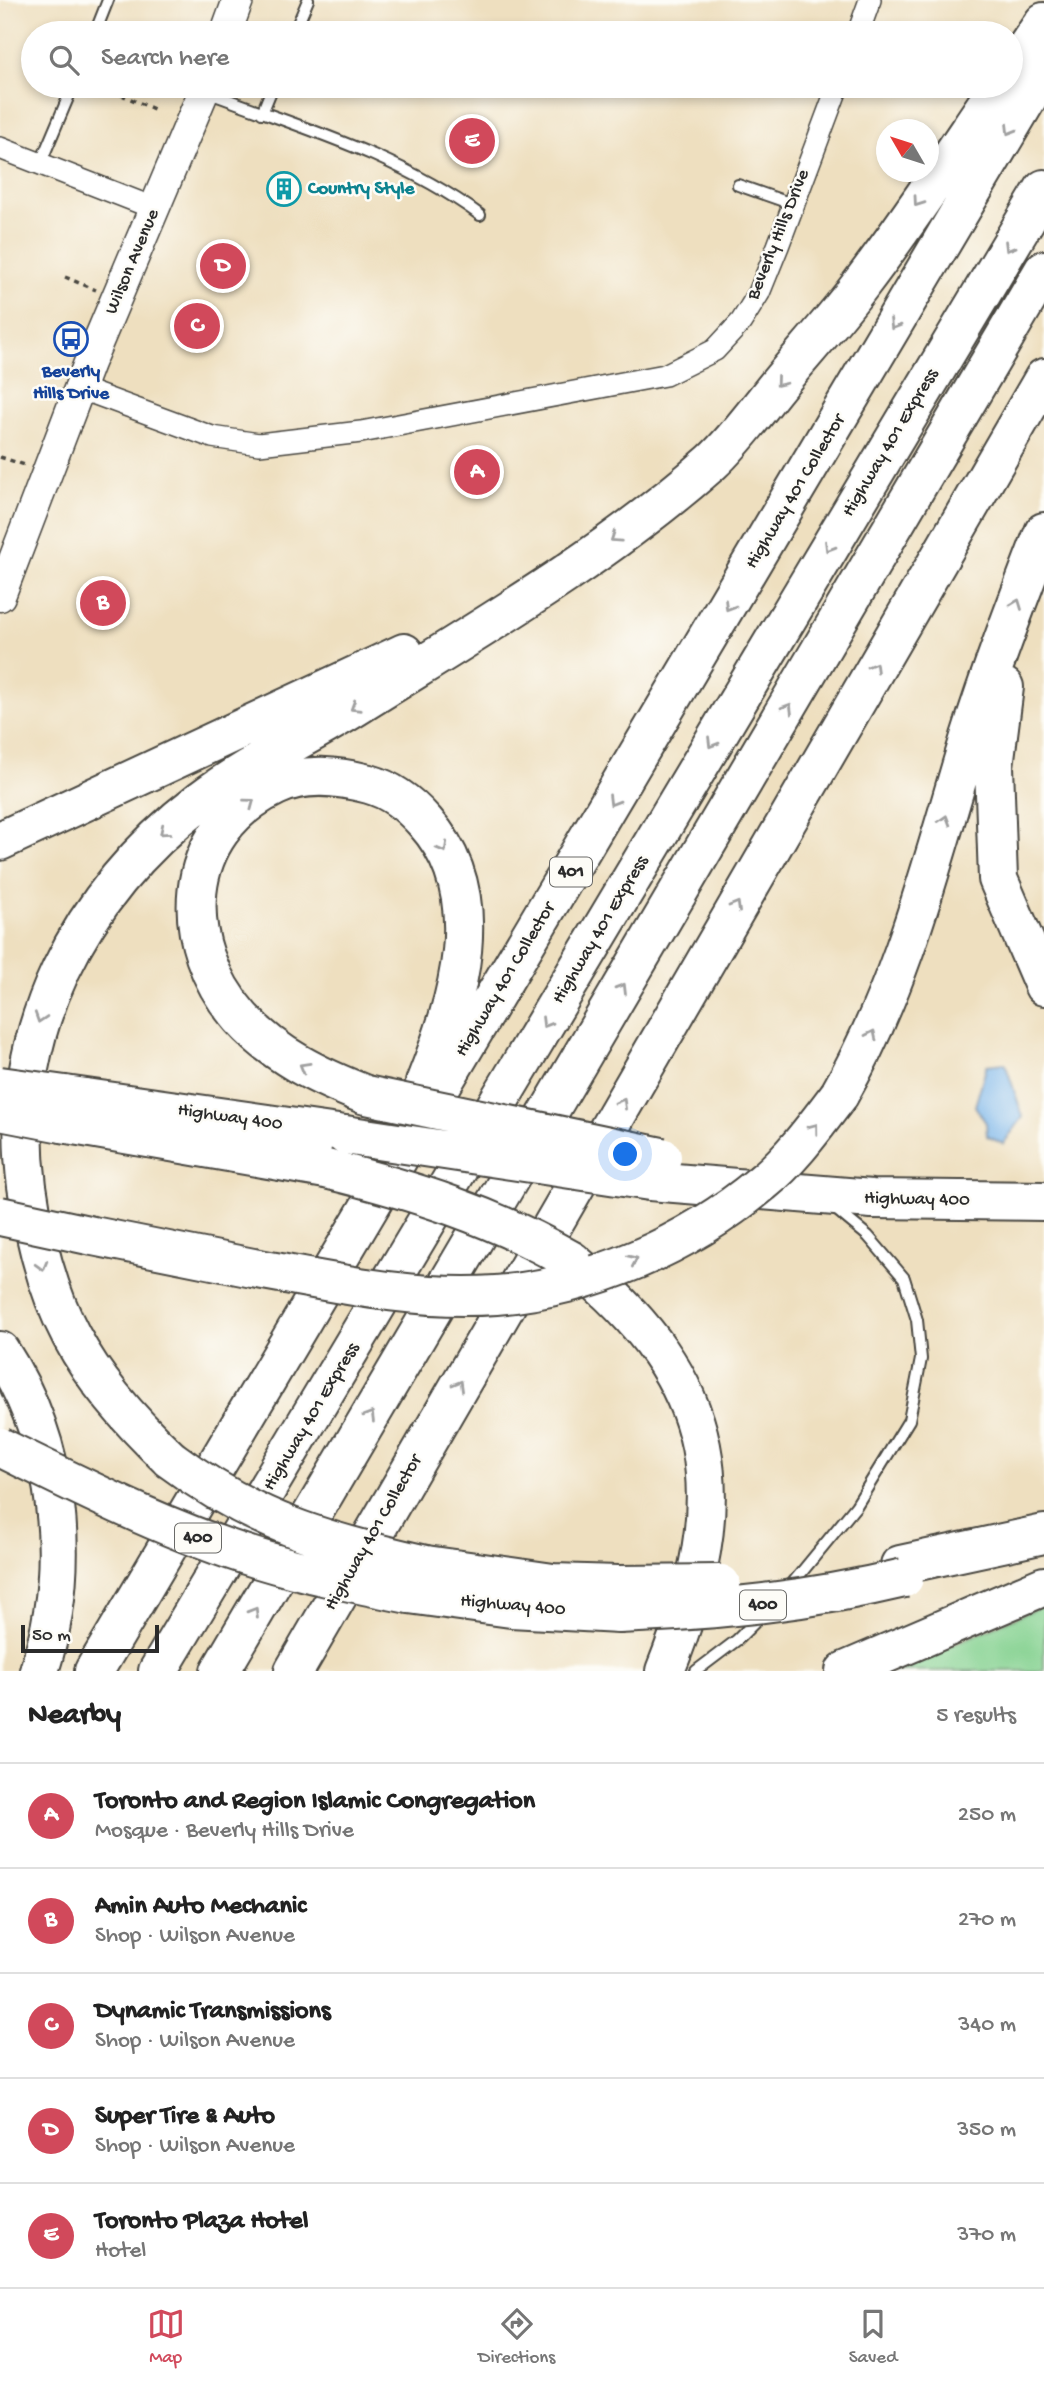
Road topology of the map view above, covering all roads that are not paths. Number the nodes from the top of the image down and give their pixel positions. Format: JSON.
{"nodes":[{"id":1,"x":108,"y":0,"type":"edge"},
{"id":2,"x":238,"y":0,"type":"edge"},
{"id":3,"x":308,"y":0,"type":"edge"},
{"id":4,"x":870,"y":0,"type":"edge"},
{"id":5,"x":100,"y":21,"type":"edge"},
{"id":6,"x":230,"y":21,"type":"edge"},
{"id":7,"x":299,"y":21,"type":"edge"},
{"id":8,"x":862,"y":21,"type":"edge"},
{"id":9,"x":1044,"y":22,"type":"edge"},
{"id":10,"x":1023,"y":53,"type":"edge"},
{"id":11,"x":1044,"y":70,"type":"edge"},
{"id":12,"x":68,"y":98,"type":"edge"},
{"id":13,"x":201,"y":98,"type":"edge"},
{"id":14,"x":228,"y":98,"type":"edge"},
{"id":15,"x":268,"y":98,"type":"edge"},
{"id":16,"x":833,"y":98,"type":"edge"},
{"id":17,"x":991,"y":98,"type":"edge"},
{"id":18,"x":262,"y":113,"type":"junction"},
{"id":19,"x":0,"y":148,"type":"edge"},
{"id":20,"x":40,"y":164,"type":"junction"},
{"id":21,"x":738,"y":185,"type":"dead end"},
{"id":22,"x":1044,"y":188,"type":"edge"},
{"id":23,"x":792,"y":204,"type":"junction"},
{"id":24,"x":156,"y":209,"type":"junction"},
{"id":25,"x":480,"y":215,"type":"dead end"},
{"id":26,"x":1044,"y":270,"type":"edge"},
{"id":27,"x":1044,"y":378,"type":"edge"},
{"id":28,"x":79,"y":388,"type":"junction"},
{"id":29,"x":1044,"y":532,"type":"edge"},
{"id":30,"x":536,"y":592,"type":"junction"},
{"id":31,"x":0,"y":596,"type":"edge"},
{"id":32,"x":1004,"y":639,"type":"junction"},
{"id":33,"x":6,"y":839,"type":"edge"},
{"id":34,"x":1044,"y":986,"type":"edge"},
{"id":35,"x":0,"y":1086,"type":"edge"},
{"id":36,"x":63,"y":1109,"type":"junction"},
{"id":37,"x":0,"y":1111,"type":"edge"},
{"id":38,"x":656,"y":1169,"type":"junction"},
{"id":39,"x":806,"y":1195,"type":"junction"},
{"id":40,"x":1044,"y":1200,"type":"edge"},
{"id":41,"x":370,"y":1210,"type":"junction"},
{"id":42,"x":0,"y":1216,"type":"edge"},
{"id":43,"x":0,"y":1351,"type":"edge"},
{"id":44,"x":0,"y":1447,"type":"edge"},
{"id":45,"x":1044,"y":1534,"type":"edge"},
{"id":46,"x":417,"y":1580,"type":"junction"},
{"id":47,"x":1044,"y":1586,"type":"edge"},
{"id":48,"x":682,"y":1627,"type":"junction"},
{"id":49,"x":39,"y":1671,"type":"edge"},
{"id":50,"x":94,"y":1671,"type":"edge"},
{"id":51,"x":158,"y":1671,"type":"edge"},
{"id":52,"x":219,"y":1671,"type":"edge"},
{"id":53,"x":295,"y":1671,"type":"edge"},
{"id":54,"x":651,"y":1671,"type":"edge"},
{"id":55,"x":664,"y":1671,"type":"edge"},
{"id":56,"x":696,"y":1671,"type":"edge"},
{"id":57,"x":845,"y":1671,"type":"edge"}],
"edges":[{"from":1,"to":5,"type":"lane"},
{"from":2,"to":6,"type":"main road"},
{"from":3,"to":7,"type":"lane"},
{"from":4,"to":8,"type":"street"},
{"from":9,"to":10,"type":"highway"},
{"from":11,"to":41,"type":"highway","name":"Highway 401 Collector","number":"401","one_way":true},
{"from":12,"to":20,"type":"lane"},
{"from":13,"to":24,"type":"main road","name":"Wilson Avenue"},
{"from":14,"to":18,"type":"lane"},
{"from":15,"to":18,"type":"lane"},
{"from":16,"to":23,"type":"street","name":"Beverly Hills Drive"},
{"from":17,"to":30,"type":"highway","one_way":true},
{"from":18,"to":25,"type":"lane"},
{"from":19,"to":20,"type":"street"},
{"from":20,"to":24,"type":"street"},
{"from":21,"to":23,"type":"lane"},
{"from":22,"to":51,"type":"highway","name":"Highway 401 Express","one_way":true},
{"from":23,"to":28,"type":"street","name":"Beverly Hills Drive"},
{"from":24,"to":28,"type":"main road","name":"Wilson Avenue"},
{"from":52,"to":26,"type":"highway","one_way":true},
{"from":53,"to":27,"type":"highway","name":"Highway 401 Collector","one_way":true},
{"from":28,"to":31,"type":"main road","name":"Wilson Avenue"},
{"from":32,"to":29,"type":"highway","one_way":true},
{"from":30,"to":33,"type":"highway"},
{"from":30,"to":46,"type":"highway","one_way":true,"bridge":true},
{"from":32,"to":34,"type":"highway"},
{"from":42,"to":32,"type":"highway","one_way":true,"bridge":true},
{"from":35,"to":36,"type":"highway","name":"Highway 400","bridge":true},
{"from":36,"to":37,"type":"highway","bridge":true},
{"from":36,"to":38,"type":"highway","name":"Highway 400","bridge":true},
{"from":36,"to":48,"type":"highway","bridge":true},
{"from":38,"to":39,"type":"highway","name":"Highway 400"},
{"from":38,"to":41,"type":"highway","one_way":true,"bridge":true},
{"from":39,"to":40,"type":"highway","name":"Highway 400"},
{"from":39,"to":56,"type":"lane"},
{"from":41,"to":50,"type":"highway","name":"Highway 401 Collector","number":"401"},
{"from":43,"to":49,"type":"highway"},
{"from":44,"to":46,"type":"highway","name":"Highway 400","number":"400","bridge":true},
{"from":45,"to":46,"type":"highway","name":"Highway 400","number":"400","bridge":true},
{"from":47,"to":57,"type":"highway"},
{"from":48,"to":54,"type":"highway"},
{"from":48,"to":55,"type":"highway"}]}
